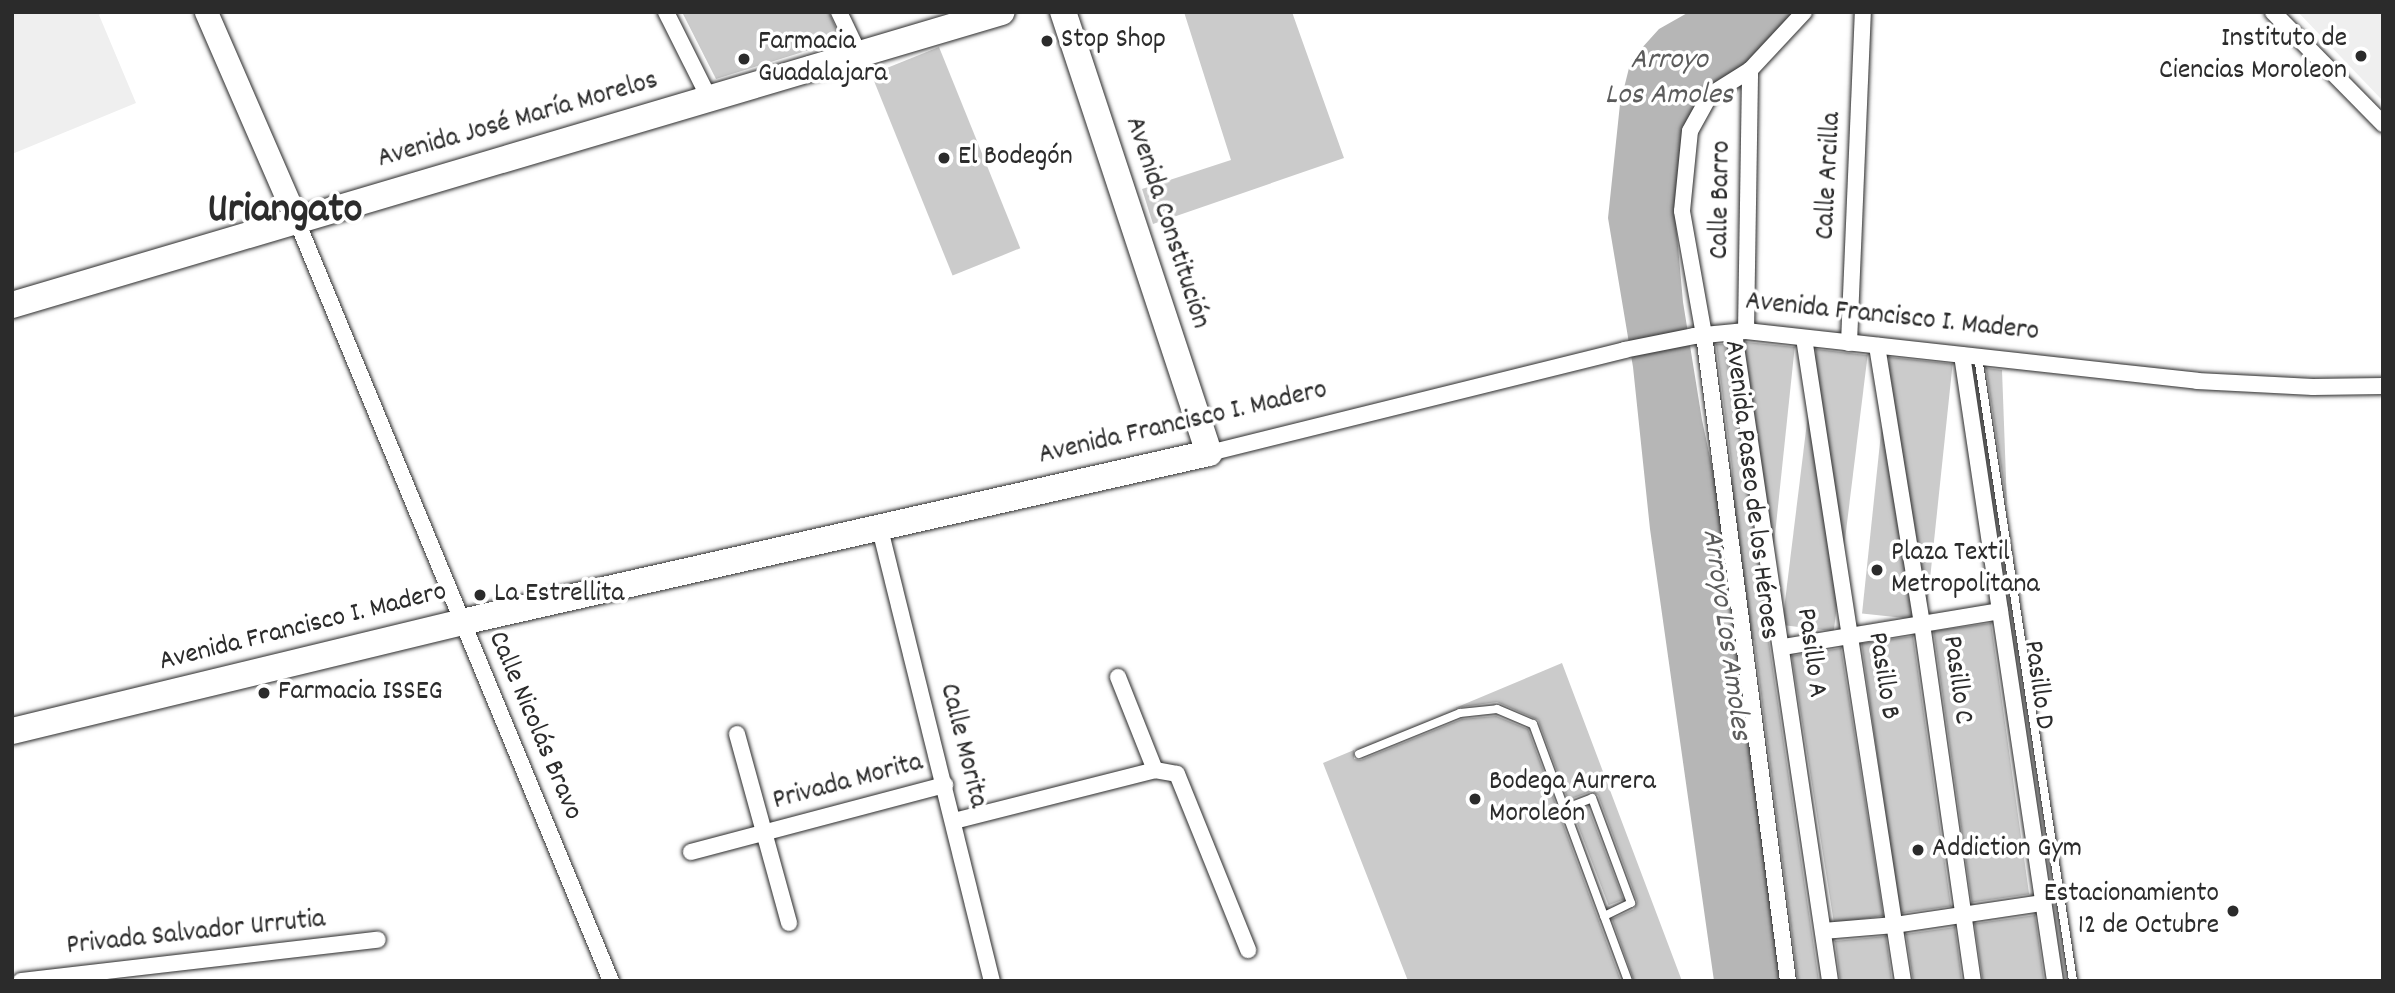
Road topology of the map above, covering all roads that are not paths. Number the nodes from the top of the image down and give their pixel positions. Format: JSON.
{"nodes":[{"id":1,"x":206,"y":12,"type":"edge"},
{"id":2,"x":666,"y":12,"type":"edge"},
{"id":3,"x":839,"y":12,"type":"edge"},
{"id":4,"x":1002,"y":12,"type":"edge"},
{"id":5,"x":1063,"y":12,"type":"edge"},
{"id":6,"x":1804,"y":12,"type":"edge"},
{"id":7,"x":1863,"y":12,"type":"edge"},
{"id":8,"x":2273,"y":12,"type":"edge"},
{"id":9,"x":859,"y":54,"type":"junction"},
{"id":10,"x":1750,"y":70,"type":"junction"},
{"id":11,"x":709,"y":98,"type":"junction"},
{"id":12,"x":2383,"y":124,"type":"edge"},
{"id":13,"x":296,"y":219,"type":"junction"},
{"id":14,"x":12,"y":305,"type":"edge"},
{"id":15,"x":1740,"y":332,"type":"junction"},
{"id":16,"x":1699,"y":335,"type":"junction"},
{"id":17,"x":1804,"y":338,"type":"junction"},
{"id":18,"x":1849,"y":343,"type":"junction"},
{"id":19,"x":1877,"y":346,"type":"junction"},
{"id":20,"x":1970,"y":356,"type":"junction"},
{"id":21,"x":2383,"y":386,"type":"edge"},
{"id":22,"x":1209,"y":453,"type":"junction"},
{"id":23,"x":879,"y":526,"type":"junction"},
{"id":24,"x":2000,"y":611,"type":"junction"},
{"id":25,"x":462,"y":622,"type":"junction"},
{"id":26,"x":1922,"y":624,"type":"junction"},
{"id":27,"x":1849,"y":637,"type":"junction"},
{"id":28,"x":1783,"y":647,"type":"junction"},
{"id":29,"x":1118,"y":677,"type":"dead end"},
{"id":30,"x":12,"y":731,"type":"edge"},
{"id":31,"x":737,"y":734,"type":"dead end"},
{"id":32,"x":1359,"y":754,"type":"dead end"},
{"id":33,"x":1155,"y":770,"type":"junction"},
{"id":34,"x":945,"y":785,"type":"junction"},
{"id":35,"x":1564,"y":809,"type":"junction"},
{"id":36,"x":954,"y":821,"type":"junction"},
{"id":37,"x":763,"y":832,"type":"junction"},
{"id":38,"x":691,"y":852,"type":"dead end"},
{"id":39,"x":2043,"y":902,"type":"junction"},
{"id":40,"x":1963,"y":915,"type":"junction"},
{"id":41,"x":1604,"y":916,"type":"junction"},
{"id":42,"x":789,"y":923,"type":"dead end"},
{"id":43,"x":1895,"y":925,"type":"junction"},
{"id":44,"x":1823,"y":931,"type":"junction"},
{"id":45,"x":377,"y":940,"type":"dead end"},
{"id":46,"x":1248,"y":950,"type":"dead end"},
{"id":47,"x":21,"y":981,"type":"edge"},
{"id":48,"x":611,"y":981,"type":"edge"},
{"id":49,"x":992,"y":981,"type":"edge"},
{"id":50,"x":1628,"y":981,"type":"edge"},
{"id":51,"x":1788,"y":981,"type":"edge"},
{"id":52,"x":1830,"y":981,"type":"edge"},
{"id":53,"x":1903,"y":981,"type":"edge"},
{"id":54,"x":1973,"y":981,"type":"edge"},
{"id":55,"x":2055,"y":981,"type":"edge"},
{"id":56,"x":2073,"y":981,"type":"edge"}],
"edges":[{"from":1,"to":13,"type":"street"},
{"from":2,"to":11,"type":"street"},
{"from":3,"to":9,"type":"street"},
{"from":4,"to":9,"type":"main road","name":"Avenida José María Morelos"},
{"from":5,"to":22,"type":"main road","name":"Avenida Constitución"},
{"from":6,"to":10,"type":"street","name":"Avenida Paseo de los Héroes"},
{"from":7,"to":18,"type":"street","name":"Calle Arcilla"},
{"from":8,"to":12,"type":"street"},
{"from":9,"to":11,"type":"main road","name":"Avenida José María Morelos"},
{"from":10,"to":15,"type":"street","name":"Calle Barro"},
{"from":10,"to":16,"type":"street","name":"Avenida Paseo de los Héroes"},
{"from":11,"to":13,"type":"main road","name":"Avenida José María Morelos"},
{"from":13,"to":14,"type":"main road","name":"Avenida José María Morelos"},
{"from":13,"to":25,"type":"street","name":"Calle Nicolás Bravo"},
{"from":15,"to":16,"type":"street","name":"Avenida Francisco I. Madero"},
{"from":15,"to":17,"type":"street","name":"Avenida Francisco I. Madero"},
{"from":15,"to":28,"type":"street","name":"Pasillo A"},
{"from":16,"to":22,"type":"street","name":"Avenida Francisco I. Madero"},
{"from":16,"to":51,"type":"street","name":"Avenida Paseo de los Héroes"},
{"from":17,"to":18,"type":"street","name":"Avenida Francisco I. Madero"},
{"from":17,"to":27,"type":"street","name":"Pasillo B"},
{"from":18,"to":19,"type":"street","name":"Avenida Francisco I. Madero"},
{"from":19,"to":20,"type":"street","name":"Avenida Francisco I. Madero"},
{"from":19,"to":26,"type":"street","name":"Pasillo C"},
{"from":20,"to":21,"type":"street","name":"Avenida Francisco I. Madero"},
{"from":20,"to":24,"type":"street","name":"Pasillo D"},
{"from":20,"to":56,"type":"lane"},
{"from":22,"to":23,"type":"main road","name":"Avenida Francisco I. Madero"},
{"from":23,"to":25,"type":"main road","name":"Avenida Francisco I. Madero"},
{"from":23,"to":34,"type":"street","name":"Calle Morita"},
{"from":24,"to":26,"type":"street"},
{"from":24,"to":39,"type":"street","name":"Pasillo D"},
{"from":25,"to":30,"type":"main road","name":"Avenida Francisco I. Madero"},
{"from":25,"to":48,"type":"street","name":"Calle Nicolás Bravo"},
{"from":26,"to":27,"type":"street"},
{"from":26,"to":40,"type":"street","name":"Pasillo C"},
{"from":27,"to":28,"type":"street"},
{"from":27,"to":43,"type":"street","name":"Pasillo B"},
{"from":28,"to":44,"type":"street","name":"Pasillo A"},
{"from":29,"to":33,"type":"street"},
{"from":31,"to":37,"type":"street","name":"Privada Morita"},
{"from":32,"to":35,"type":"lane"},
{"from":33,"to":36,"type":"street"},
{"from":33,"to":46,"type":"street"},
{"from":34,"to":36,"type":"street","name":"Calle Morita"},
{"from":34,"to":37,"type":"street","name":"Privada Morita"},
{"from":35,"to":41,"type":"lane"},
{"from":35,"to":41,"type":"lane"},
{"from":36,"to":49,"type":"street","name":"Calle Morita"},
{"from":37,"to":38,"type":"street","name":"Privada Morita"},
{"from":37,"to":42,"type":"street","name":"Privada Morita"},
{"from":39,"to":40,"type":"street"},
{"from":39,"to":55,"type":"street","name":"Pasillo D"},
{"from":40,"to":43,"type":"street"},
{"from":40,"to":54,"type":"street","name":"Pasillo C"},
{"from":41,"to":50,"type":"lane"},
{"from":43,"to":44,"type":"street"},
{"from":43,"to":53,"type":"street","name":"Pasillo B"},
{"from":44,"to":52,"type":"street","name":"Pasillo A"},
{"from":45,"to":47,"type":"street","name":"Privada Salvador Urrutia"}]}
